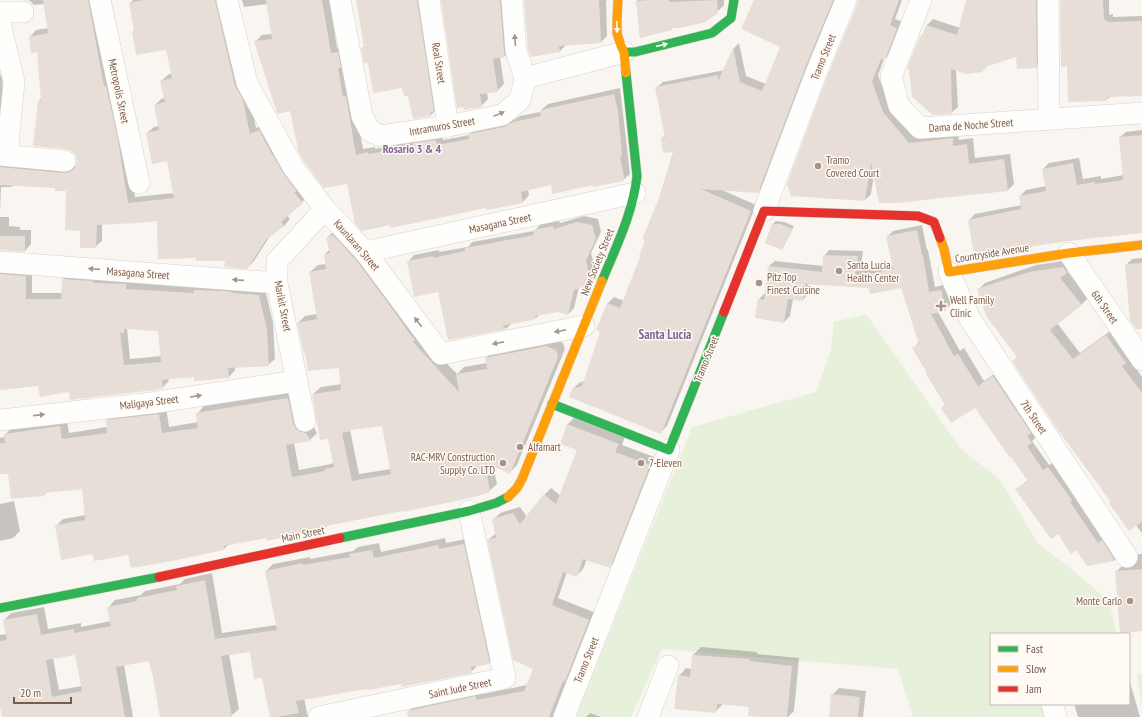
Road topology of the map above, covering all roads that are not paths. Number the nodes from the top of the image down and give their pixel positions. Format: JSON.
{"nodes":[{"id":1,"x":100,"y":0,"type":"edge"},
{"id":2,"x":228,"y":0,"type":"edge"},
{"id":3,"x":340,"y":0,"type":"edge"},
{"id":4,"x":429,"y":0,"type":"edge"},
{"id":5,"x":512,"y":0,"type":"edge"},
{"id":6,"x":618,"y":0,"type":"edge"},
{"id":7,"x":734,"y":0,"type":"edge"},
{"id":8,"x":846,"y":0,"type":"edge"},
{"id":9,"x":921,"y":0,"type":"edge"},
{"id":10,"x":1048,"y":0,"type":"edge"},
{"id":11,"x":0,"y":12,"type":"edge"},
{"id":12,"x":23,"y":12,"type":"dead end"},
{"id":13,"x":0,"y":23,"type":"edge"},
{"id":14,"x":624,"y":52,"type":"junction"},
{"id":15,"x":525,"y":78,"type":"junction"},
{"id":16,"x":1142,"y":113,"type":"edge"},
{"id":17,"x":1049,"y":120,"type":"junction"},
{"id":18,"x":448,"y":126,"type":"junction"},
{"id":19,"x":3,"y":155,"type":"edge"},
{"id":20,"x":65,"y":161,"type":"dead end"},
{"id":21,"x":139,"y":183,"type":"dead end"},
{"id":22,"x":635,"y":193,"type":"junction"},
{"id":23,"x":325,"y":209,"type":"junction"},
{"id":24,"x":764,"y":211,"type":"junction"},
{"id":25,"x":1142,"y":245,"type":"edge"},
{"id":26,"x":365,"y":252,"type":"junction"},
{"id":27,"x":1069,"y":253,"type":"junction"},
{"id":28,"x":0,"y":262,"type":"edge"},
{"id":29,"x":949,"y":272,"type":"junction"},
{"id":30,"x":277,"y":283,"type":"junction"},
{"id":31,"x":584,"y":326,"type":"junction"},
{"id":32,"x":1142,"y":360,"type":"edge"},
{"id":33,"x":297,"y":381,"type":"junction"},
{"id":34,"x":552,"y":404,"type":"junction"},
{"id":35,"x":0,"y":420,"type":"edge"},
{"id":36,"x":305,"y":421,"type":"dead end"},
{"id":37,"x":669,"y":450,"type":"junction"},
{"id":38,"x":470,"y":511,"type":"junction"},
{"id":39,"x":1127,"y":557,"type":"dead end"},
{"id":40,"x":0,"y":608,"type":"edge"},
{"id":41,"x":668,"y":666,"type":"dead end"},
{"id":42,"x":1052,"y":705,"type":"edge"},
{"id":43,"x":319,"y":717,"type":"edge"},
{"id":44,"x":564,"y":717,"type":"edge"},
{"id":45,"x":648,"y":717,"type":"edge"},
{"id":46,"x":1056,"y":717,"type":"edge"}],
"edges":[{"from":1,"to":21,"type":"street","name":"Metropolis Street"},
{"from":2,"to":23,"type":"street","name":"Kaunlaran Street"},
{"from":3,"to":18,"type":"street","name":"Intramuros Street"},
{"from":4,"to":18,"type":"street","name":"Real Street"},
{"from":15,"to":5,"type":"street","one_way":true},
{"from":6,"to":14,"type":"street","name":"New Society Street","one_way":true},
{"from":14,"to":7,"type":"street","one_way":true},
{"from":8,"to":24,"type":"street","name":"Tramo Street"},
{"from":9,"to":17,"type":"street","name":"Dama de Noche Street"},
{"from":10,"to":17,"type":"street"},
{"from":11,"to":12,"type":"street"},
{"from":13,"to":19,"type":"street"},
{"from":14,"to":15,"type":"street"},
{"from":14,"to":22,"type":"street","name":"New Society Street"},
{"from":18,"to":15,"type":"street","name":"Intramuros Street","one_way":true},
{"from":16,"to":17,"type":"street","name":"Dama de Noche Street"},
{"from":19,"to":20,"type":"street"},
{"from":22,"to":26,"type":"street","name":"Masagana Street"},
{"from":22,"to":31,"type":"street","name":"New Society Street"},
{"from":23,"to":26,"type":"street","name":"Kaunlaran Street"},
{"from":23,"to":30,"type":"street","name":"Marikit Street"},
{"from":24,"to":29,"type":"street","name":"Countryside Avenue"},
{"from":24,"to":37,"type":"street","name":"Tramo Street"},
{"from":25,"to":27,"type":"street","name":"Countryside Avenue"},
{"from":31,"to":26,"type":"street","name":"Kaunlaran Street","one_way":true},
{"from":27,"to":29,"type":"street","name":"Countryside Avenue"},
{"from":27,"to":32,"type":"street","name":"6th Street"},
{"from":30,"to":28,"type":"street","name":"Masagana Street","one_way":true},
{"from":29,"to":39,"type":"street","name":"7th Street"},
{"from":30,"to":33,"type":"street","name":"Marikit Street"},
{"from":31,"to":34,"type":"street","name":"New Society Street"},
{"from":35,"to":33,"type":"street","name":"Maligaya Street","one_way":true},
{"from":33,"to":36,"type":"street","name":"Marikit Street"},
{"from":34,"to":37,"type":"street"},
{"from":34,"to":38,"type":"street","name":"Main Street"},
{"from":37,"to":44,"type":"street","name":"Tramo Street"},
{"from":38,"to":40,"type":"street","name":"Main Street"},
{"from":38,"to":43,"type":"street","name":"Saint Jude Street"},
{"from":41,"to":45,"type":"street"},
{"from":42,"to":46,"type":"street"}]}
